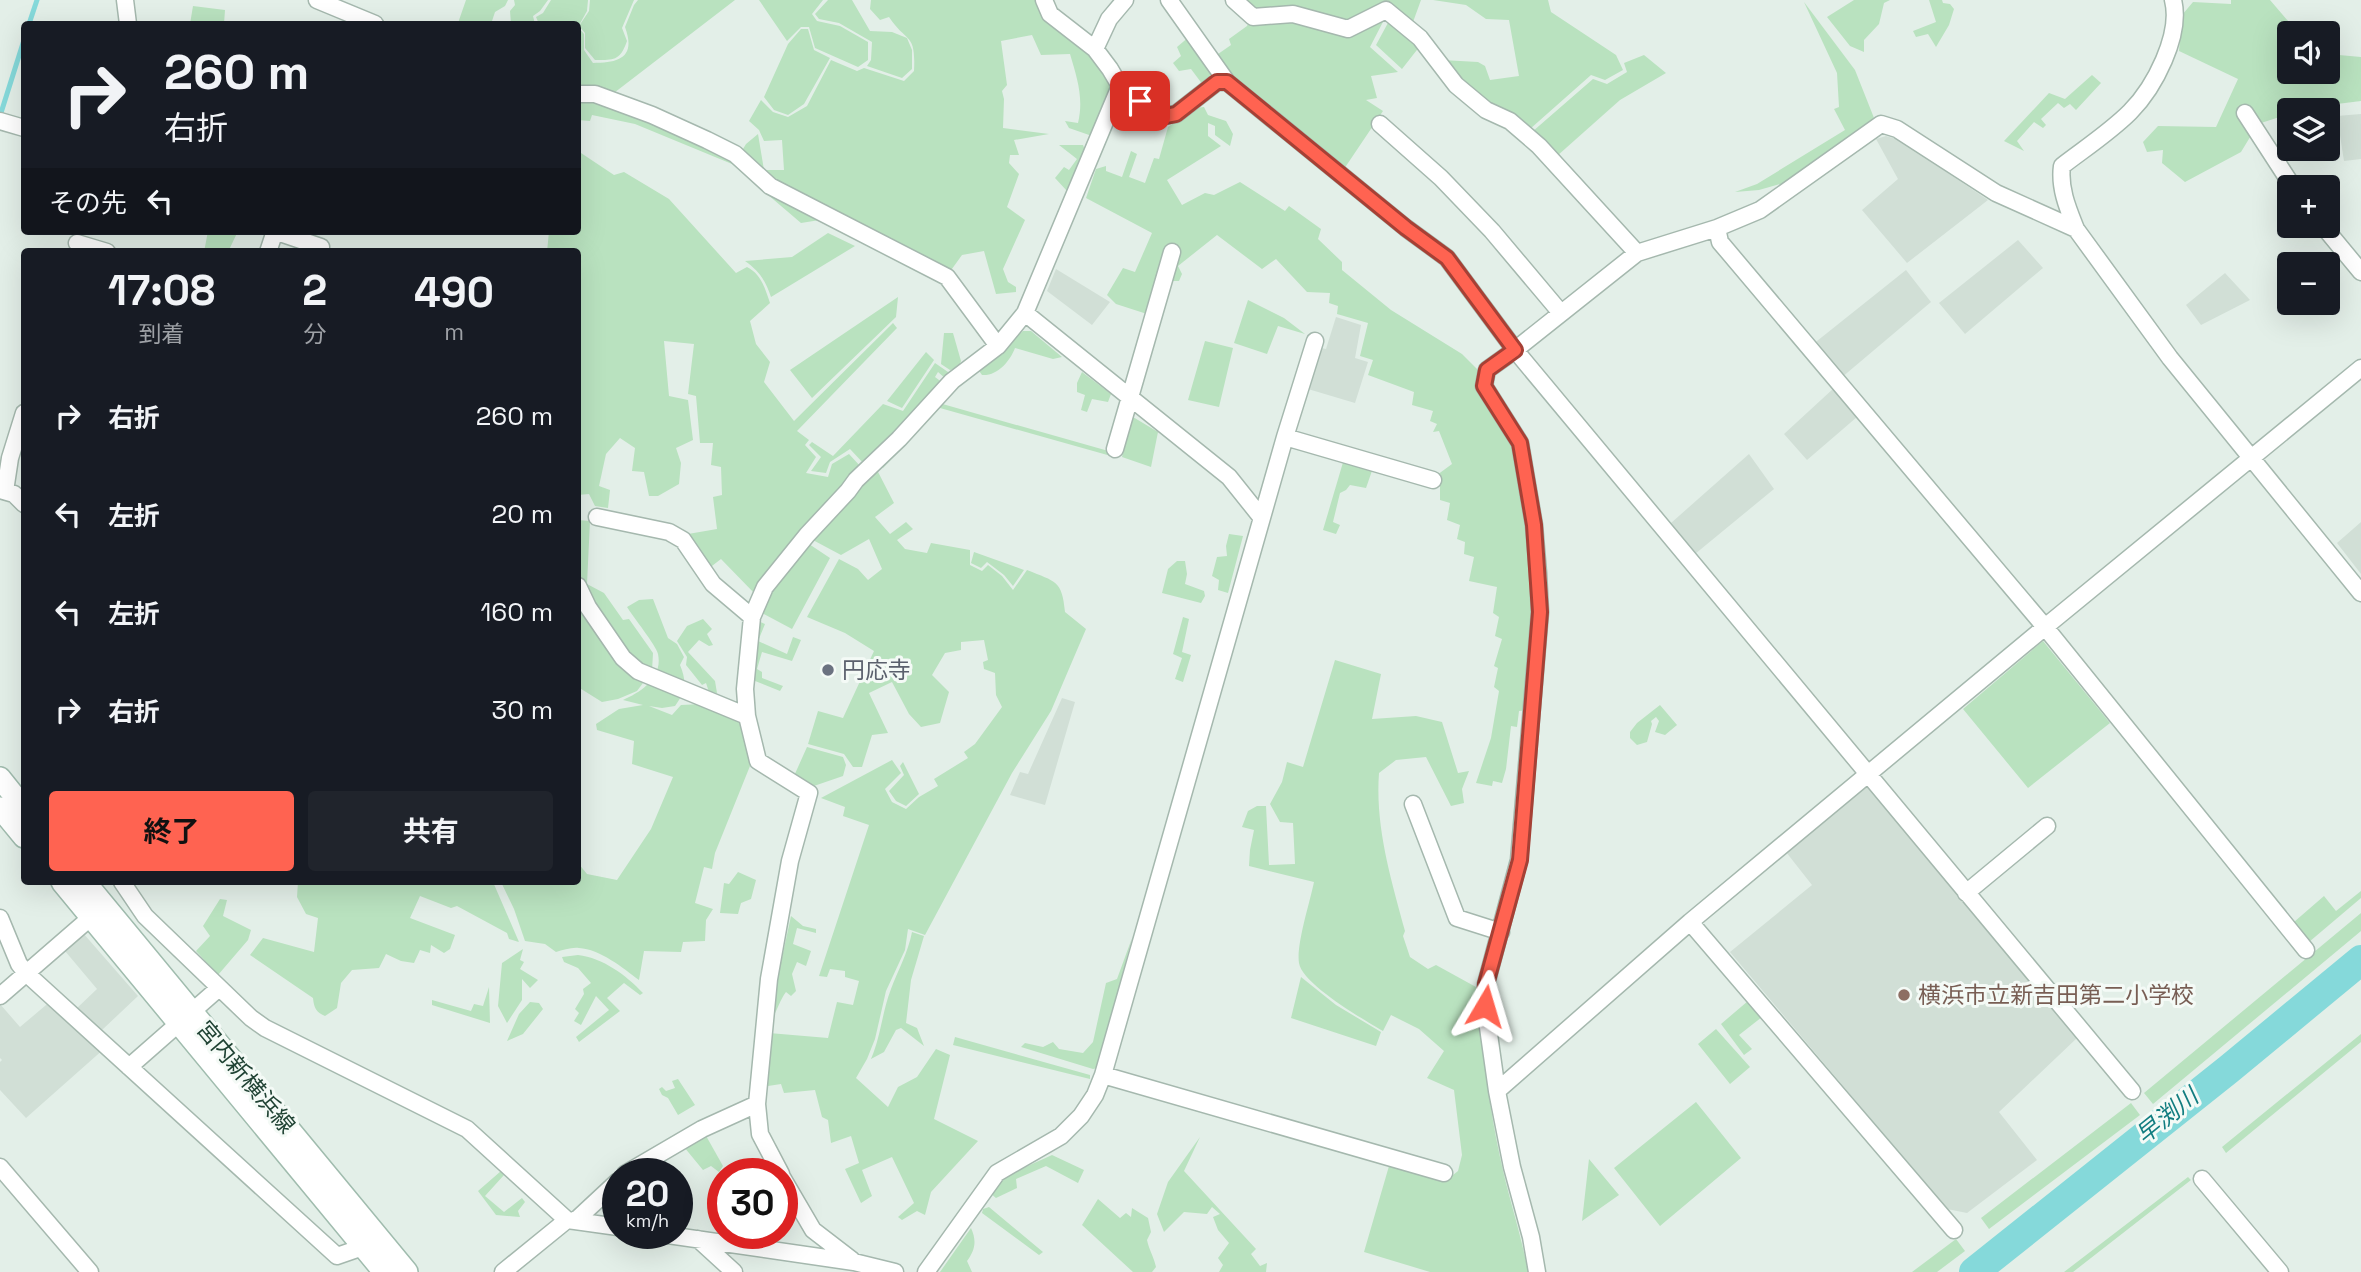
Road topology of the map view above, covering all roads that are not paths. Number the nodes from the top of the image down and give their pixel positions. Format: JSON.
{"nodes":[{"id":1,"x":125,"y":0,"type":"edge"},
{"id":2,"x":317,"y":0,"type":"edge"},
{"id":3,"x":1044,"y":0,"type":"edge"},
{"id":4,"x":1125,"y":0,"type":"edge"},
{"id":5,"x":1169,"y":0,"type":"edge"},
{"id":6,"x":1234,"y":0,"type":"edge"},
{"id":7,"x":2173,"y":0,"type":"edge"},
{"id":8,"x":128,"y":21,"type":"edge"},
{"id":9,"x":368,"y":21,"type":"edge"},
{"id":10,"x":1095,"y":49,"type":"junction"},
{"id":11,"x":1227,"y":82,"type":"junction"},
{"id":12,"x":1120,"y":86,"type":"junction"},
{"id":13,"x":581,"y":94,"type":"edge"},
{"id":14,"x":2245,"y":113,"type":"dead end"},
{"id":15,"x":4,"y":122,"type":"edge"},
{"id":16,"x":1380,"y":124,"type":"dead end"},
{"id":17,"x":21,"y":127,"type":"edge"},
{"id":18,"x":2285,"y":175,"type":"edge"},
{"id":19,"x":1717,"y":228,"type":"junction"},
{"id":20,"x":2076,"y":229,"type":"junction"},
{"id":21,"x":286,"y":235,"type":"edge"},
{"id":22,"x":2333,"y":238,"type":"edge"},
{"id":23,"x":77,"y":242,"type":"edge"},
{"id":24,"x":95,"y":248,"type":"edge"},
{"id":25,"x":321,"y":248,"type":"edge"},
{"id":26,"x":1172,"y":252,"type":"dead end"},
{"id":27,"x":1637,"y":253,"type":"junction"},
{"id":28,"x":2361,"y":272,"type":"edge"},
{"id":29,"x":1025,"y":313,"type":"junction"},
{"id":30,"x":1561,"y":313,"type":"junction"},
{"id":31,"x":1315,"y":341,"type":"dead end"},
{"id":32,"x":998,"y":346,"type":"junction"},
{"id":33,"x":1515,"y":350,"type":"junction"},
{"id":34,"x":2361,"y":368,"type":"edge"},
{"id":35,"x":1130,"y":397,"type":"junction"},
{"id":36,"x":21,"y":423,"type":"edge"},
{"id":37,"x":1285,"y":437,"type":"junction"},
{"id":38,"x":1115,"y":449,"type":"dead end"},
{"id":39,"x":2252,"y":459,"type":"junction"},
{"id":40,"x":1433,"y":480,"type":"dead end"},
{"id":41,"x":2,"y":491,"type":"edge"},
{"id":42,"x":21,"y":501,"type":"edge"},
{"id":43,"x":597,"y":517,"type":"dead end"},
{"id":44,"x":1261,"y":517,"type":"junction"},
{"id":45,"x":581,"y":592,"type":"edge"},
{"id":46,"x":2361,"y":593,"type":"edge"},
{"id":47,"x":752,"y":617,"type":"junction"},
{"id":48,"x":2045,"y":627,"type":"junction"},
{"id":49,"x":747,"y":716,"type":"junction"},
{"id":50,"x":1868,"y":775,"type":"junction"},
{"id":51,"x":0,"y":778,"type":"edge"},
{"id":52,"x":21,"y":804,"type":"edge"},
{"id":53,"x":1413,"y":804,"type":"dead end"},
{"id":54,"x":0,"y":808,"type":"edge"},
{"id":55,"x":2047,"y":826,"type":"dead end"},
{"id":56,"x":21,"y":833,"type":"edge"},
{"id":57,"x":66,"y":885,"type":"edge"},
{"id":58,"x":86,"y":885,"type":"edge"},
{"id":59,"x":124,"y":885,"type":"edge"},
{"id":60,"x":1966,"y":892,"type":"junction"},
{"id":61,"x":98,"y":911,"type":"junction"},
{"id":62,"x":0,"y":918,"type":"edge"},
{"id":63,"x":1690,"y":922,"type":"junction"},
{"id":64,"x":1501,"y":932,"type":"junction"},
{"id":65,"x":2306,"y":950,"type":"dead end"},
{"id":66,"x":26,"y":973,"type":"junction"},
{"id":67,"x":219,"y":988,"type":"junction"},
{"id":68,"x":0,"y":996,"type":"edge"},
{"id":69,"x":185,"y":1017,"type":"junction"},
{"id":70,"x":129,"y":1067,"type":"junction"},
{"id":71,"x":1103,"y":1075,"type":"junction"},
{"id":72,"x":1497,"y":1091,"type":"junction"},
{"id":73,"x":2132,"y":1091,"type":"dead end"},
{"id":74,"x":757,"y":1104,"type":"junction"},
{"id":75,"x":652,"y":1158,"type":"edge"},
{"id":76,"x":773,"y":1158,"type":"edge"},
{"id":77,"x":0,"y":1167,"type":"edge"},
{"id":78,"x":1444,"y":1173,"type":"dead end"},
{"id":79,"x":2202,"y":1178,"type":"dead end"},
{"id":80,"x":602,"y":1194,"type":"edge"},
{"id":81,"x":798,"y":1202,"type":"edge"},
{"id":82,"x":571,"y":1220,"type":"junction"},
{"id":83,"x":602,"y":1225,"type":"edge"},
{"id":84,"x":1954,"y":1230,"type":"dead end"},
{"id":85,"x":693,"y":1238,"type":"edge"},
{"id":86,"x":698,"y":1239,"type":"junction"},
{"id":87,"x":363,"y":1247,"type":"junction"},
{"id":88,"x":854,"y":1262,"type":"junction"},
{"id":89,"x":90,"y":1272,"type":"edge"},
{"id":90,"x":384,"y":1272,"type":"edge"},
{"id":91,"x":407,"y":1272,"type":"edge"},
{"id":92,"x":503,"y":1272,"type":"edge"},
{"id":93,"x":734,"y":1272,"type":"edge"},
{"id":94,"x":895,"y":1272,"type":"edge"},
{"id":95,"x":926,"y":1272,"type":"edge"},
{"id":96,"x":1537,"y":1272,"type":"edge"},
{"id":97,"x":2280,"y":1272,"type":"edge"}],
"edges":[{"from":1,"to":8,"type":"street"},
{"from":2,"to":9,"type":"street"},
{"from":3,"to":10,"type":"street"},
{"from":4,"to":10,"type":"street"},
{"from":5,"to":11,"type":"street"},
{"from":6,"to":27,"type":"street"},
{"from":7,"to":20,"type":"street"},
{"from":10,"to":12,"type":"street"},
{"from":11,"to":12,"type":"street"},
{"from":11,"to":33,"type":"street"},
{"from":12,"to":29,"type":"street"},
{"from":13,"to":32,"type":"street"},
{"from":14,"to":18,"type":"street"},
{"from":15,"to":17,"type":"street"},
{"from":16,"to":30,"type":"street"},
{"from":19,"to":20,"type":"street"},
{"from":19,"to":27,"type":"street"},
{"from":19,"to":48,"type":"street"},
{"from":20,"to":39,"type":"street"},
{"from":21,"to":25,"type":"street"},
{"from":22,"to":28,"type":"street"},
{"from":23,"to":24,"type":"street"},
{"from":26,"to":35,"type":"street"},
{"from":27,"to":30,"type":"street"},
{"from":29,"to":32,"type":"street"},
{"from":29,"to":35,"type":"street"},
{"from":30,"to":33,"type":"street"},
{"from":31,"to":37,"type":"street"},
{"from":32,"to":47,"type":"street"},
{"from":33,"to":50,"type":"street"},
{"from":33,"to":64,"type":"street"},
{"from":34,"to":39,"type":"street"},
{"from":35,"to":38,"type":"street"},
{"from":35,"to":44,"type":"street"},
{"from":36,"to":41,"type":"street"},
{"from":37,"to":40,"type":"street"},
{"from":37,"to":44,"type":"street"},
{"from":39,"to":46,"type":"street"},
{"from":39,"to":48,"type":"street"},
{"from":41,"to":42,"type":"street"},
{"from":43,"to":47,"type":"street"},
{"from":44,"to":71,"type":"street"},
{"from":45,"to":49,"type":"street"},
{"from":47,"to":49,"type":"street"},
{"from":48,"to":50,"type":"street"},
{"from":48,"to":65,"type":"street"},
{"from":49,"to":74,"type":"street"},
{"from":50,"to":60,"type":"street"},
{"from":50,"to":63,"type":"street"},
{"from":51,"to":52,"type":"street"},
{"from":53,"to":64,"type":"street"},
{"from":54,"to":56,"type":"street"},
{"from":55,"to":60,"type":"street"},
{"from":57,"to":61,"type":"street","name":"宮内新横浜線"},
{"from":58,"to":61,"type":"street","name":"宮内新横浜線"},
{"from":59,"to":67,"type":"street"},
{"from":60,"to":73,"type":"street"},
{"from":61,"to":66,"type":"street"},
{"from":61,"to":69,"type":"street","name":"宮内新横浜線"},
{"from":62,"to":66,"type":"street"},
{"from":63,"to":72,"type":"street"},
{"from":63,"to":84,"type":"street"},
{"from":64,"to":72,"type":"street"},
{"from":66,"to":68,"type":"street"},
{"from":66,"to":70,"type":"street"},
{"from":67,"to":69,"type":"street"},
{"from":67,"to":82,"type":"street"},
{"from":69,"to":70,"type":"street"},
{"from":69,"to":87,"type":"street","name":"宮内新横浜線"},
{"from":69,"to":91,"type":"street","name":"宮内新横浜線"},
{"from":70,"to":87,"type":"street"},
{"from":71,"to":78,"type":"street"},
{"from":71,"to":95,"type":"street"},
{"from":72,"to":96,"type":"street"},
{"from":74,"to":75,"type":"street"},
{"from":74,"to":76,"type":"street"},
{"from":77,"to":89,"type":"street"},
{"from":79,"to":97,"type":"street"},
{"from":80,"to":82,"type":"street"},
{"from":81,"to":88,"type":"street"},
{"from":82,"to":83,"type":"street"},
{"from":82,"to":92,"type":"street"},
{"from":85,"to":86,"type":"street"},
{"from":86,"to":88,"type":"street"},
{"from":86,"to":93,"type":"street"},
{"from":87,"to":90,"type":"street","name":"宮内新横浜線"},
{"from":88,"to":94,"type":"street"}]}
